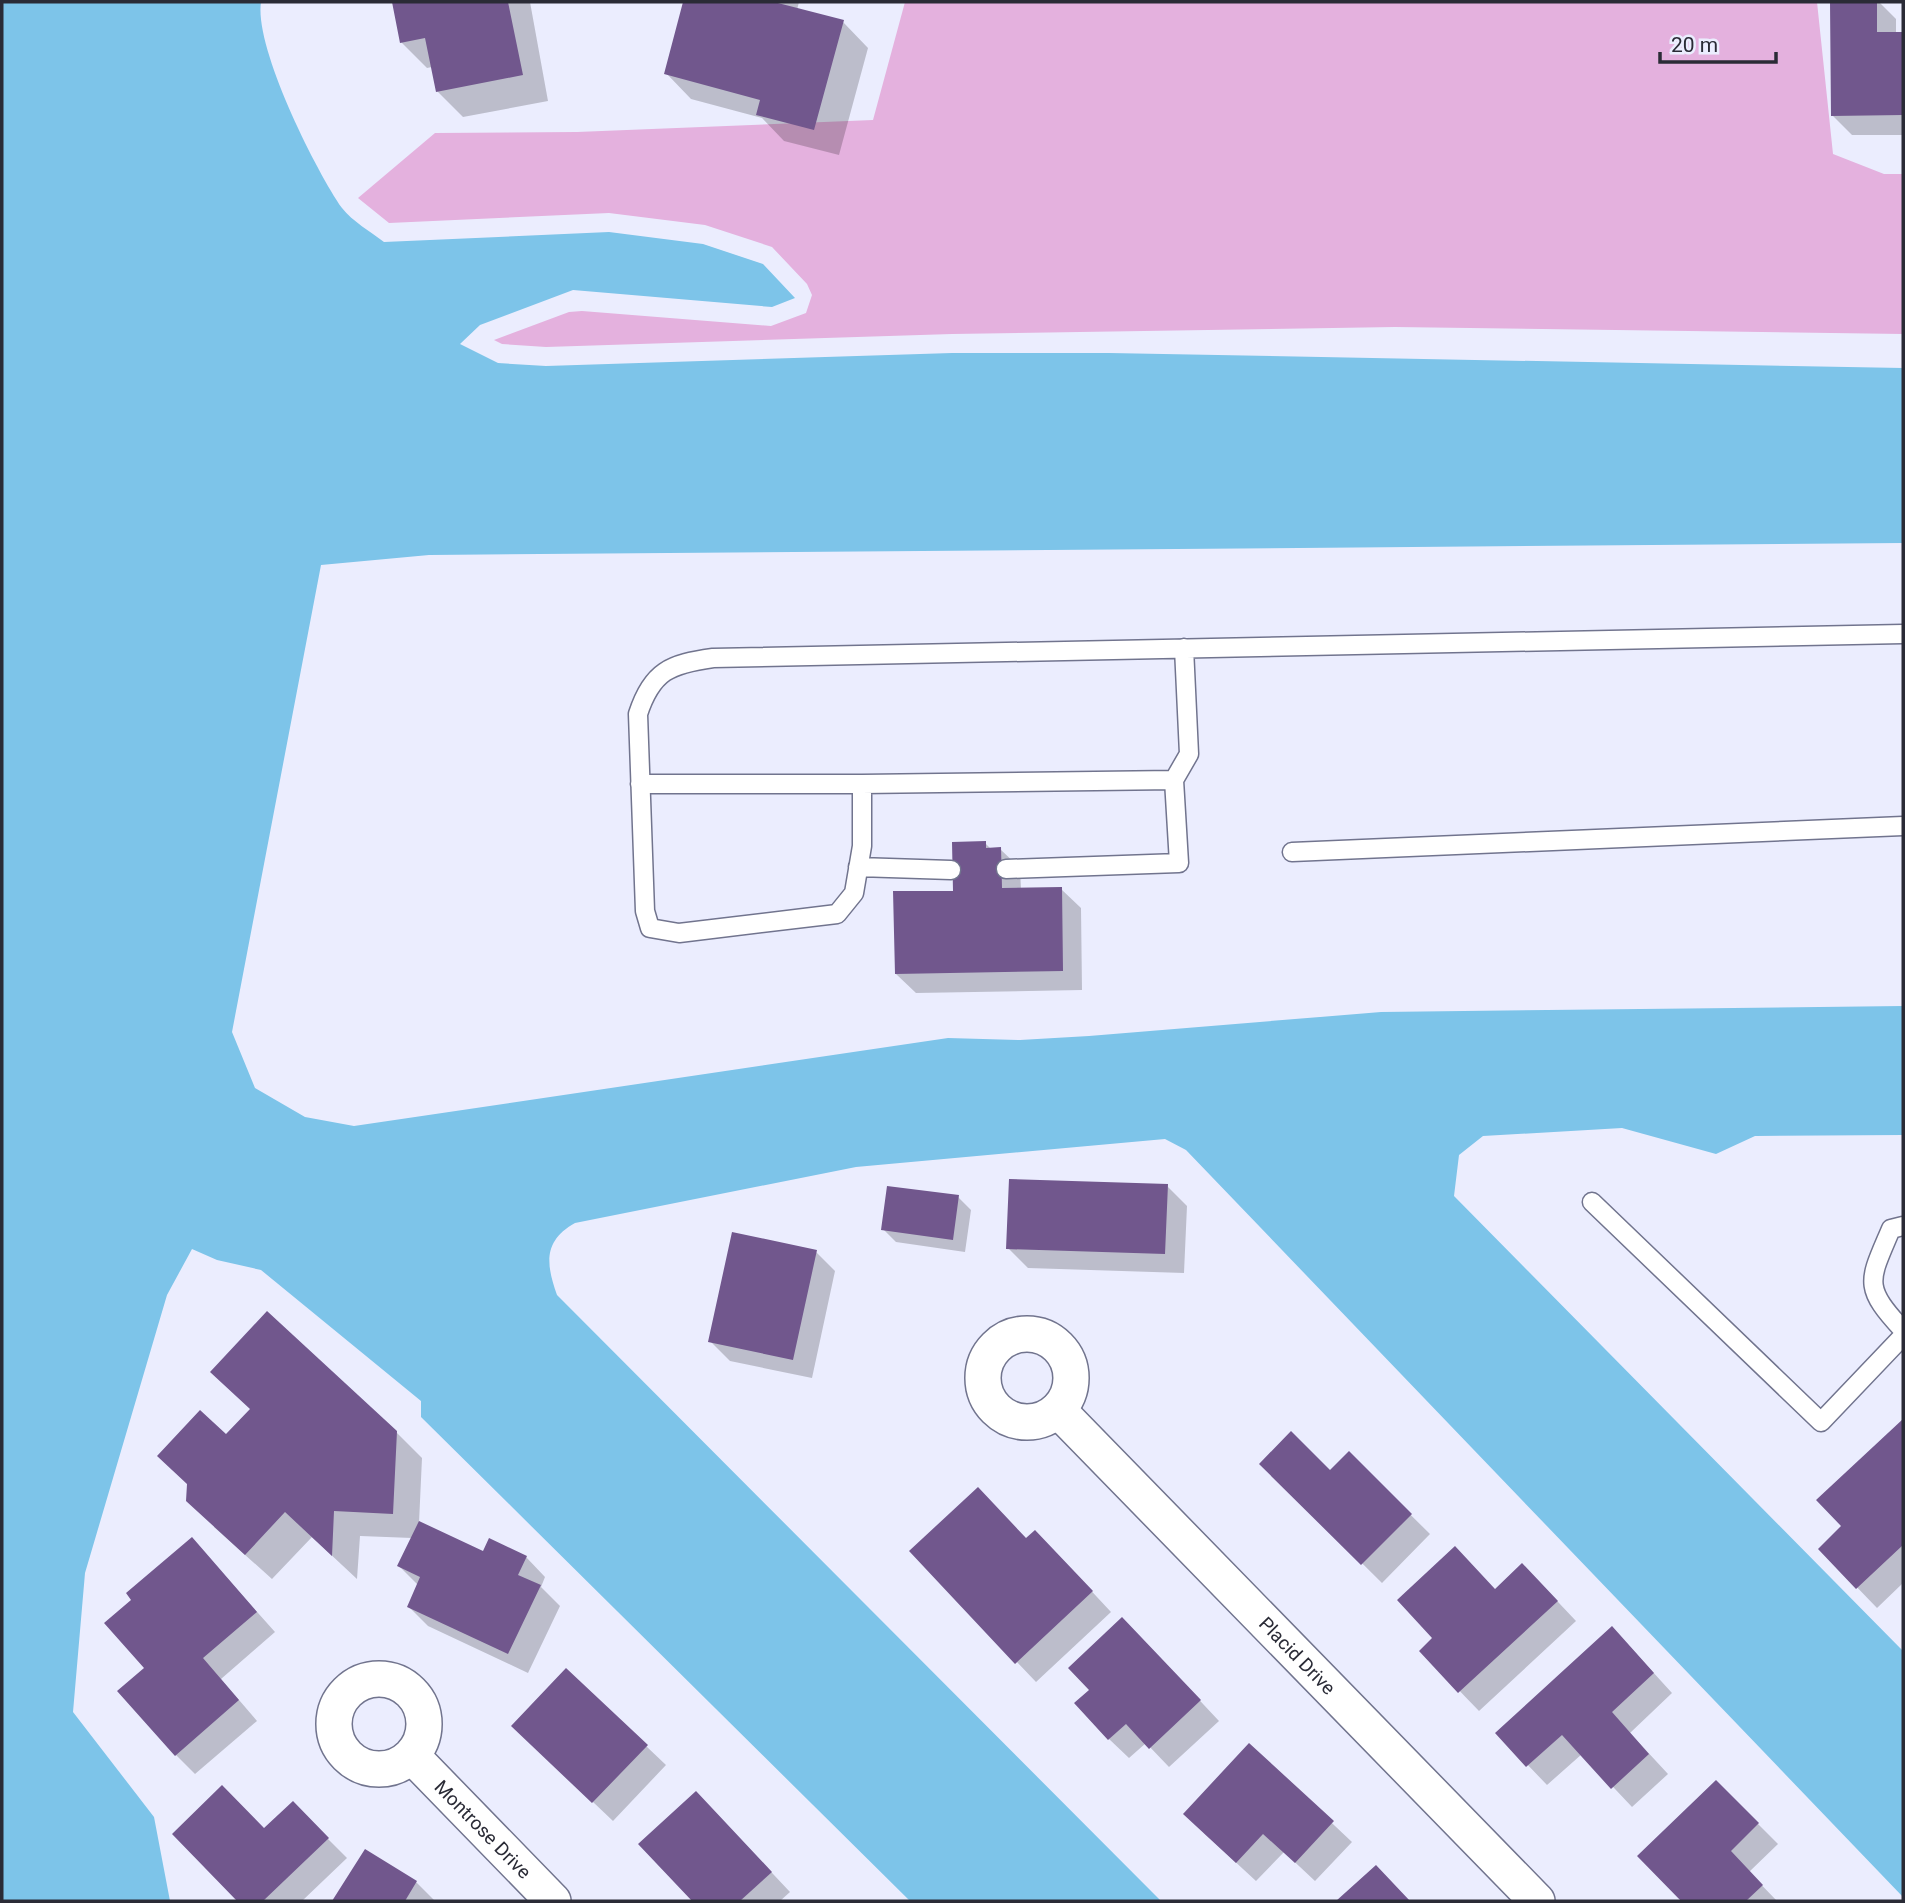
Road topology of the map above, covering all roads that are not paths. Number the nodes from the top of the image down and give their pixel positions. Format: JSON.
{"nodes":[{"id":1,"x":1903,"y":634,"type":"edge"},
{"id":2,"x":1184,"y":648,"type":"junction"},
{"id":3,"x":1174,"y":780,"type":"junction"},
{"id":4,"x":640,"y":784,"type":"junction"},
{"id":5,"x":862,"y":785,"type":"junction"},
{"id":6,"x":1903,"y":826,"type":"edge"},
{"id":7,"x":1292,"y":852,"type":"dead end"},
{"id":8,"x":858,"y":867,"type":"junction"},
{"id":9,"x":1006,"y":869,"type":"dead end"},
{"id":10,"x":951,"y":870,"type":"dead end"},
{"id":11,"x":1592,"y":1202,"type":"dead end"},
{"id":12,"x":1903,"y":1226,"type":"edge"},
{"id":13,"x":1903,"y":1330,"type":"edge"},
{"id":14,"x":1903,"y":1336,"type":"edge"},
{"id":15,"x":1058,"y":1410,"type":"dead end"},
{"id":16,"x":412,"y":1756,"type":"dead end"},
{"id":17,"x":553,"y":1901,"type":"edge"},
{"id":18,"x":1537,"y":1901,"type":"edge"}],
"edges":[{"from":1,"to":2,"type":"lane"},
{"from":2,"to":3,"type":"lane"},
{"from":2,"to":4,"type":"lane"},
{"from":3,"to":5,"type":"lane"},
{"from":3,"to":9,"type":"lane"},
{"from":4,"to":5,"type":"lane"},
{"from":4,"to":8,"type":"lane"},
{"from":5,"to":8,"type":"lane"},
{"from":6,"to":7,"type":"lane"},
{"from":8,"to":10,"type":"lane"},
{"from":11,"to":14,"type":"lane"},
{"from":12,"to":13,"type":"lane"},
{"from":15,"to":18,"type":"street","name":"Placid Drive"},
{"from":16,"to":17,"type":"street","name":"Montrose Drive"}]}
